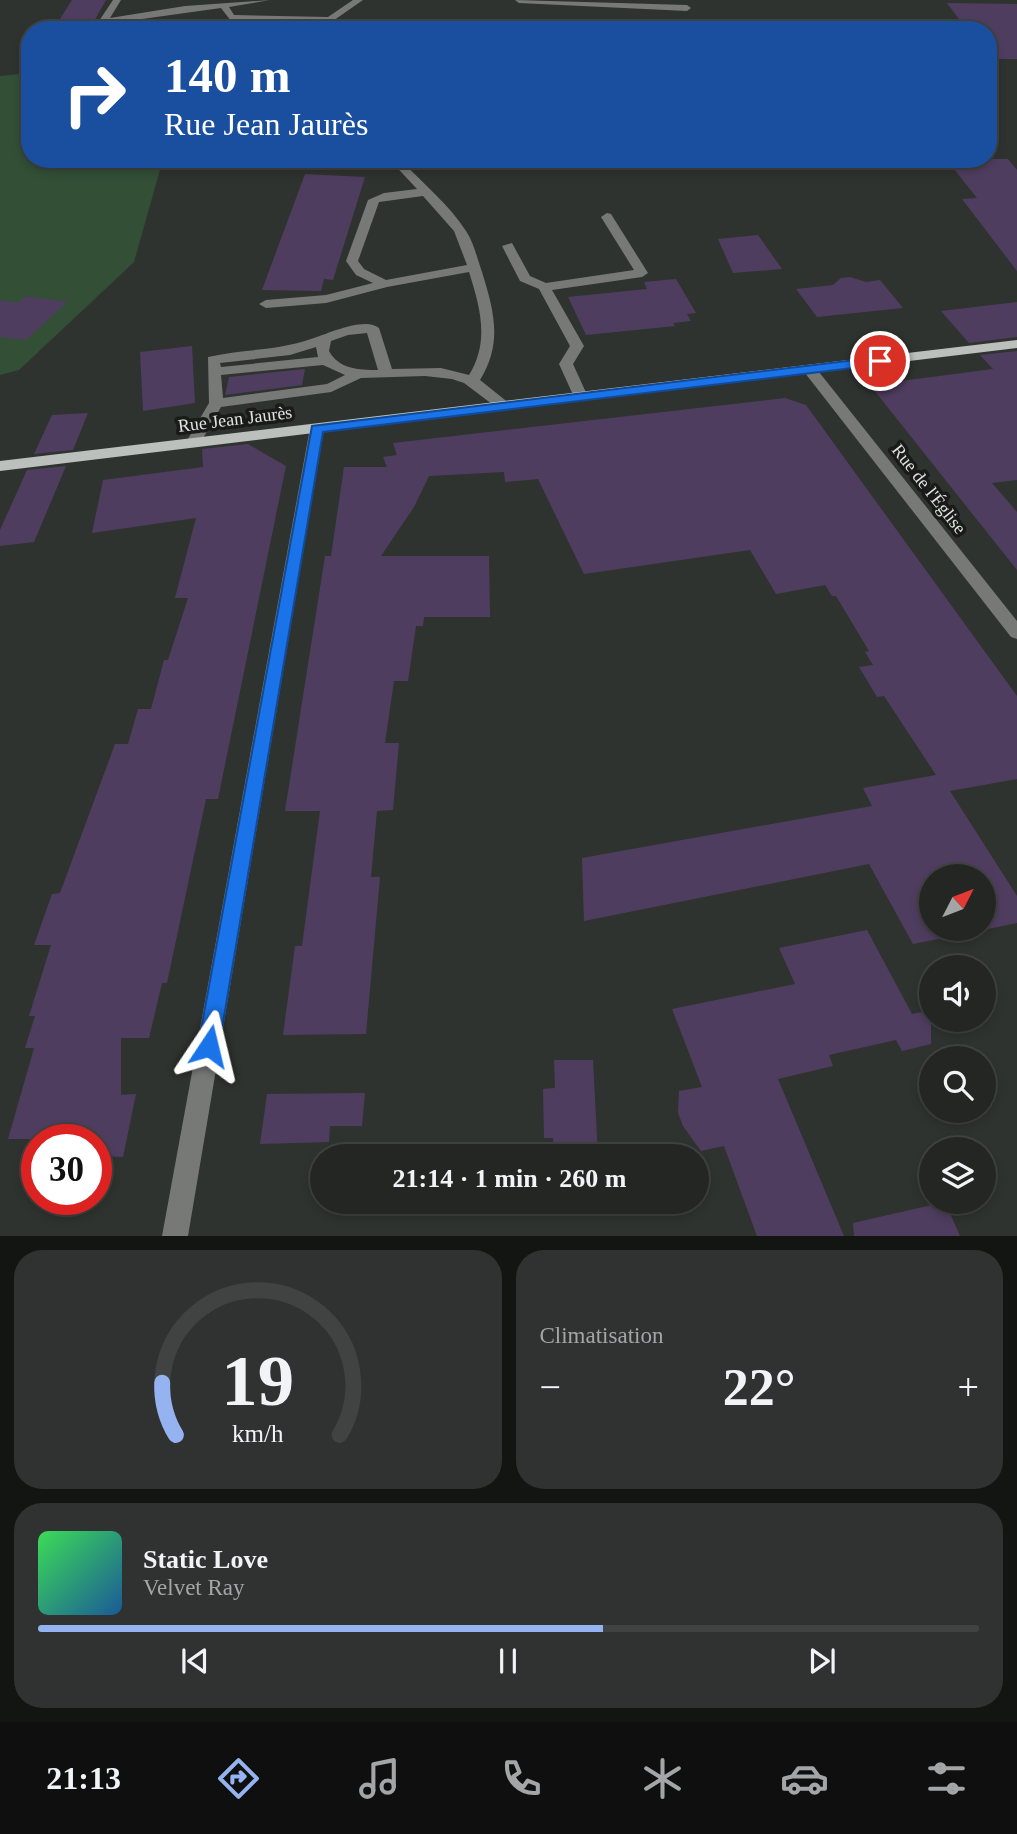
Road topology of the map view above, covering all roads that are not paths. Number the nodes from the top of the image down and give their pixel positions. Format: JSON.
{"nodes":[{"id":1,"x":117,"y":0,"type":"edge"},
{"id":2,"x":266,"y":0,"type":"edge"},
{"id":3,"x":359,"y":0,"type":"edge"},
{"id":4,"x":519,"y":0,"type":"edge"},
{"id":5,"x":224,"y":6,"type":"junction"},
{"id":6,"x":687,"y":8,"type":"dead end"},
{"id":7,"x":104,"y":21,"type":"edge"},
{"id":8,"x":117,"y":21,"type":"edge"},
{"id":9,"x":402,"y":168,"type":"edge"},
{"id":10,"x":424,"y":192,"type":"junction"},
{"id":11,"x":607,"y":217,"type":"dead end"},
{"id":12,"x":508,"y":246,"type":"dead end"},
{"id":13,"x":474,"y":267,"type":"junction"},
{"id":14,"x":384,"y":284,"type":"junction"},
{"id":15,"x":544,"y":287,"type":"junction"},
{"id":16,"x":267,"y":304,"type":"dead end"},
{"id":17,"x":325,"y":339,"type":"junction"},
{"id":18,"x":1017,"y":344,"type":"edge"},
{"id":19,"x":328,"y":360,"type":"junction"},
{"id":20,"x":810,"y":370,"type":"junction"},
{"id":21,"x":214,"y":372,"type":"junction"},
{"id":22,"x":359,"y":373,"type":"junction"},
{"id":23,"x":386,"y":373,"type":"junction"},
{"id":24,"x":471,"y":383,"type":"junction"},
{"id":25,"x":581,"y":397,"type":"junction"},
{"id":26,"x":216,"y":403,"type":"junction"},
{"id":27,"x":505,"y":407,"type":"junction"},
{"id":28,"x":317,"y":428,"type":"junction"},
{"id":29,"x":193,"y":444,"type":"junction"},
{"id":30,"x":0,"y":466,"type":"edge"},
{"id":31,"x":1017,"y":633,"type":"edge"},
{"id":32,"x":175,"y":1236,"type":"edge"}],
"edges":[{"from":1,"to":7,"type":"street"},
{"from":2,"to":5,"type":"street"},
{"from":3,"to":5,"type":"street"},
{"from":4,"to":6,"type":"street"},
{"from":5,"to":8,"type":"street"},
{"from":9,"to":10,"type":"street"},
{"from":10,"to":13,"type":"street"},
{"from":10,"to":14,"type":"street"},
{"from":11,"to":15,"type":"street"},
{"from":12,"to":15,"type":"street"},
{"from":13,"to":14,"type":"street"},
{"from":13,"to":24,"type":"street"},
{"from":14,"to":16,"type":"street"},
{"from":15,"to":25,"type":"street"},
{"from":17,"to":19,"type":"street"},
{"from":17,"to":21,"type":"street"},
{"from":17,"to":23,"type":"street"},
{"from":18,"to":20,"type":"main road","name":"Rue Jean Jaurès"},
{"from":19,"to":21,"type":"street"},
{"from":19,"to":22,"type":"street"},
{"from":20,"to":25,"type":"main road","name":"Rue Jean Jaurès"},
{"from":20,"to":31,"type":"street","name":"Rue de l'Église"},
{"from":21,"to":26,"type":"street"},
{"from":22,"to":23,"type":"street"},
{"from":22,"to":26,"type":"street"},
{"from":23,"to":24,"type":"street"},
{"from":24,"to":27,"type":"street"},
{"from":25,"to":27,"type":"main road","name":"Rue Jean Jaurès"},
{"from":26,"to":29,"type":"street"},
{"from":27,"to":28,"type":"main road","name":"Rue Jean Jaurès"},
{"from":28,"to":29,"type":"main road","name":"Rue Jean Jaurès"},
{"from":28,"to":32,"type":"street"},
{"from":29,"to":30,"type":"main road","name":"Rue Jean Jaurès"}]}
